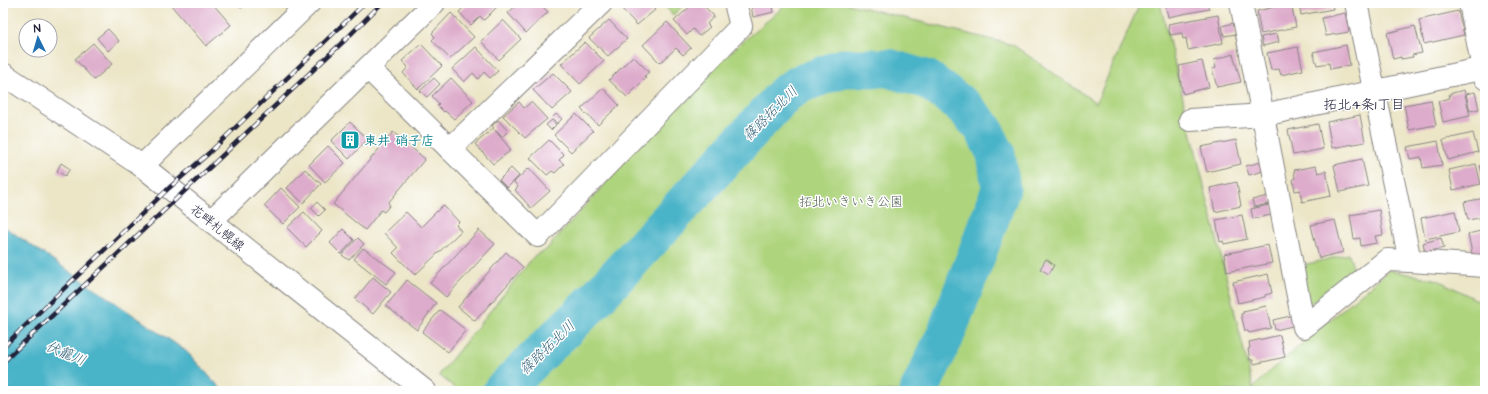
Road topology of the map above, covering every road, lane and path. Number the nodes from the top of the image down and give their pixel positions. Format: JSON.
{"nodes":[{"id":1,"x":309,"y":3,"type":"edge"},
{"id":2,"x":434,"y":3,"type":"edge"},
{"id":3,"x":601,"y":3,"type":"edge"},
{"id":4,"x":735,"y":3,"type":"edge"},
{"id":5,"x":1241,"y":3,"type":"edge"},
{"id":6,"x":1356,"y":3,"type":"edge"},
{"id":7,"x":1470,"y":3,"type":"edge"},
{"id":8,"x":368,"y":68,"type":"junction"},
{"id":9,"x":1484,"y":72,"type":"edge"},
{"id":10,"x":3,"y":74,"type":"edge"},
{"id":11,"x":1374,"y":92,"type":"junction"},
{"id":12,"x":1263,"y":114,"type":"junction"},
{"id":13,"x":1190,"y":120,"type":"dead end"},
{"id":14,"x":450,"y":149,"type":"junction"},
{"id":15,"x":142,"y":166,"type":"junction"},
{"id":16,"x":211,"y":221,"type":"junction"},
{"id":17,"x":1410,"y":261,"type":"junction"},
{"id":18,"x":1485,"y":266,"type":"edge"},
{"id":19,"x":425,"y":391,"type":"edge"}],
"edges":[{"from":1,"to":15,"type":"street"},
{"from":2,"to":8,"type":"street"},
{"from":3,"to":14,"type":"street"},
{"from":4,"to":14,"type":"street"},
{"from":5,"to":12,"type":"street"},
{"from":6,"to":11,"type":"street"},
{"from":7,"to":9,"type":"street"},
{"from":8,"to":14,"type":"street"},
{"from":8,"to":16,"type":"street"},
{"from":9,"to":11,"type":"street"},
{"from":10,"to":15,"type":"street","name":"花畔札幌線"},
{"from":11,"to":12,"type":"street"},
{"from":11,"to":17,"type":"street"},
{"from":12,"to":13,"type":"street"},
{"from":12,"to":17,"type":"street"},
{"from":15,"to":16,"type":"street","name":"花畔札幌線"},
{"from":16,"to":19,"type":"street","name":"花畔札幌線"},
{"from":17,"to":18,"type":"street"}]}
